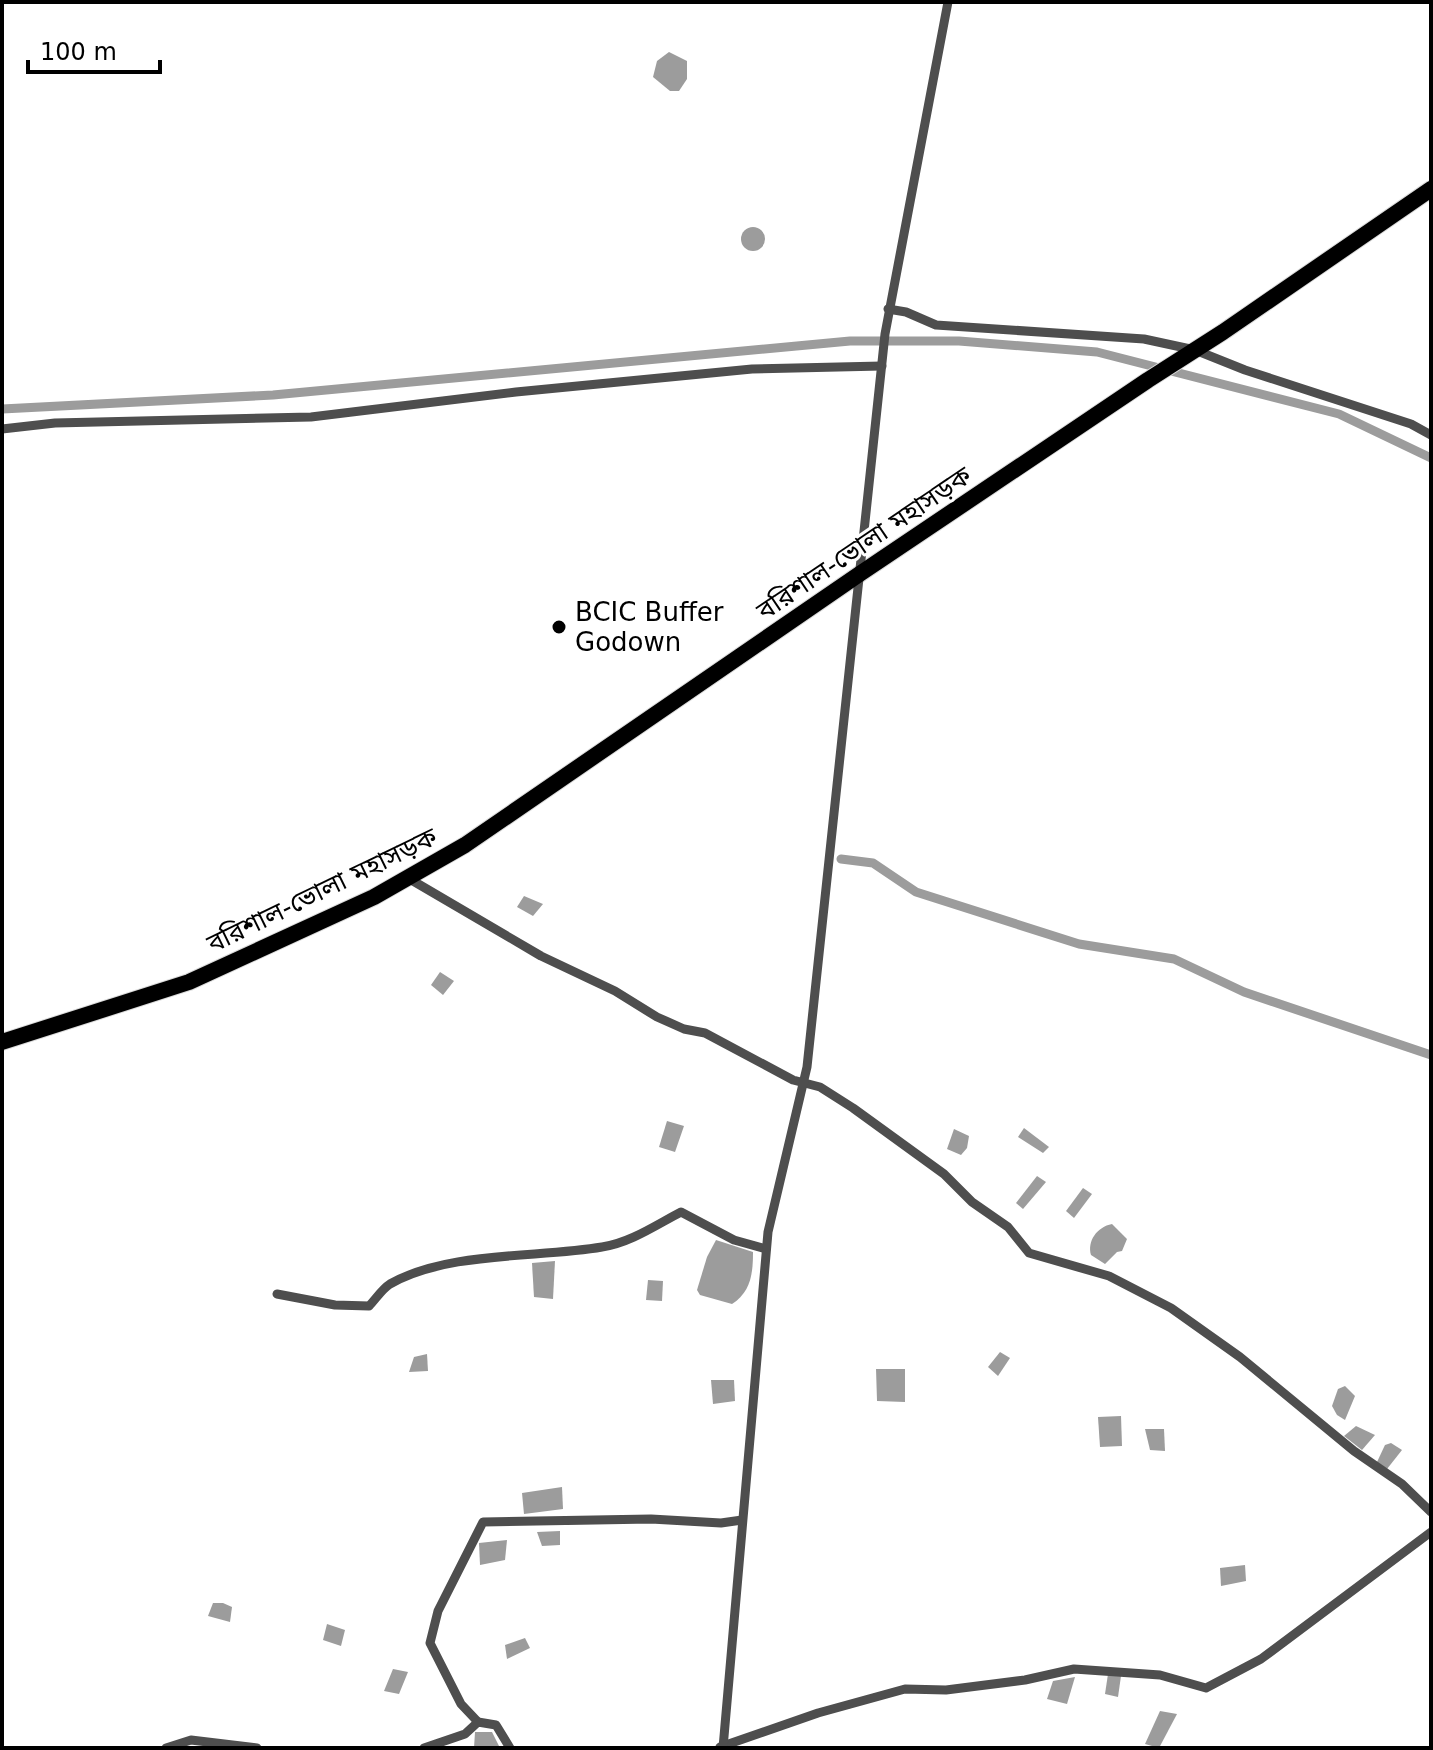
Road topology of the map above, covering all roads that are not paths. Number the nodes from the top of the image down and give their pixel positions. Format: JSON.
{"nodes":[{"id":1,"x":948,"y":2,"type":"edge"},
{"id":2,"x":1431,"y":189,"type":"edge"},
{"id":3,"x":888,"y":309,"type":"junction"},
{"id":4,"x":1192,"y":351,"type":"junction"},
{"id":5,"x":882,"y":361,"type":"junction"},
{"id":6,"x":2,"y":429,"type":"edge"},
{"id":7,"x":1431,"y":435,"type":"edge"},
{"id":8,"x":861,"y":573,"type":"junction"},
{"id":9,"x":408,"y":878,"type":"junction"},
{"id":10,"x":2,"y":1042,"type":"edge"},
{"id":11,"x":804,"y":1083,"type":"junction"},
{"id":12,"x":766,"y":1249,"type":"junction"},
{"id":13,"x":277,"y":1294,"type":"dead end"},
{"id":14,"x":1431,"y":1512,"type":"edge"},
{"id":15,"x":742,"y":1520,"type":"junction"},
{"id":16,"x":1431,"y":1532,"type":"edge"},
{"id":17,"x":478,"y":1722,"type":"junction"},
{"id":18,"x":721,"y":1747,"type":"edge"},
{"id":19,"x":166,"y":1748,"type":"edge"},
{"id":20,"x":257,"y":1748,"type":"edge"},
{"id":21,"x":424,"y":1748,"type":"edge"},
{"id":22,"x":510,"y":1748,"type":"edge"}],
"edges":[{"from":1,"to":3,"type":"street"},
{"from":2,"to":4,"type":"highway","name":"বরিশাল-ভোলা মহাসড়ক"},
{"from":3,"to":4,"type":"street"},
{"from":3,"to":5,"type":"street"},
{"from":4,"to":7,"type":"street"},
{"from":4,"to":8,"type":"highway","name":"বরিশাল-ভোলা মহাসড়ক"},
{"from":5,"to":6,"type":"street"},
{"from":5,"to":8,"type":"street"},
{"from":8,"to":9,"type":"highway","name":"বরিশাল-ভোলা মহাসড়ক"},
{"from":8,"to":11,"type":"street"},
{"from":9,"to":10,"type":"highway","name":"বরিশাল-ভোলা মহাসড়ক"},
{"from":9,"to":11,"type":"street"},
{"from":11,"to":12,"type":"street"},
{"from":11,"to":14,"type":"street"},
{"from":12,"to":13,"type":"street"},
{"from":12,"to":15,"type":"street"},
{"from":15,"to":17,"type":"street"},
{"from":15,"to":18,"type":"street"},
{"from":16,"to":18,"type":"street"},
{"from":17,"to":21,"type":"street"},
{"from":17,"to":22,"type":"street"},
{"from":19,"to":20,"type":"street"}]}
